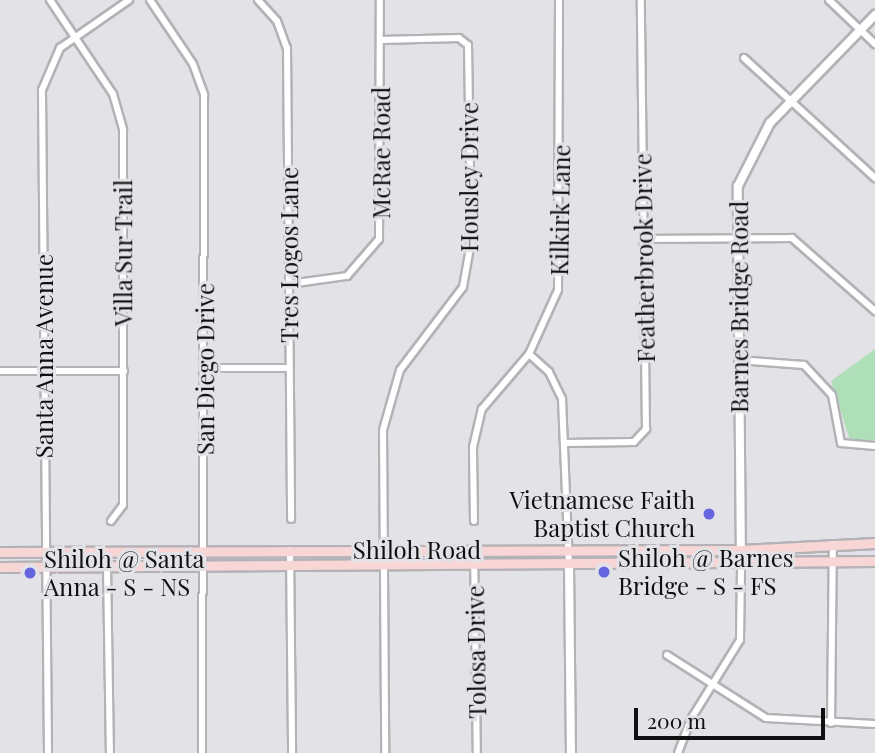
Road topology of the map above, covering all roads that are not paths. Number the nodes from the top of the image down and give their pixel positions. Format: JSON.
{"nodes":[{"id":1,"x":50,"y":0,"type":"edge"},
{"id":2,"x":129,"y":0,"type":"edge"},
{"id":3,"x":150,"y":0,"type":"edge"},
{"id":4,"x":258,"y":0,"type":"edge"},
{"id":5,"x":380,"y":0,"type":"edge"},
{"id":6,"x":559,"y":0,"type":"edge"},
{"id":7,"x":641,"y":0,"type":"edge"},
{"id":8,"x":829,"y":0,"type":"edge"},
{"id":9,"x":875,"y":15,"type":"edge"},
{"id":10,"x":860,"y":30,"type":"junction"},
{"id":11,"x":73,"y":36,"type":"junction"},
{"id":12,"x":381,"y":40,"type":"junction"},
{"id":13,"x":875,"y":44,"type":"edge"},
{"id":14,"x":744,"y":58,"type":"dead end"},
{"id":15,"x":793,"y":99,"type":"junction"},
{"id":16,"x":875,"y":178,"type":"edge"},
{"id":17,"x":737,"y":238,"type":"junction"},
{"id":18,"x":643,"y":239,"type":"junction"},
{"id":19,"x":289,"y":284,"type":"junction"},
{"id":20,"x":875,"y":311,"type":"edge"},
{"id":21,"x":529,"y":354,"type":"junction"},
{"id":22,"x":738,"y":360,"type":"junction"},
{"id":23,"x":205,"y":368,"type":"junction"},
{"id":24,"x":289,"y":368,"type":"junction"},
{"id":25,"x":0,"y":371,"type":"edge"},
{"id":26,"x":44,"y":371,"type":"junction"},
{"id":27,"x":124,"y":371,"type":"junction"},
{"id":28,"x":566,"y":443,"type":"junction"},
{"id":29,"x":875,"y":446,"type":"edge"},
{"id":30,"x":291,"y":519,"type":"dead end"},
{"id":31,"x":111,"y":521,"type":"dead end"},
{"id":32,"x":474,"y":521,"type":"dead end"},
{"id":33,"x":875,"y":543,"type":"edge"},
{"id":34,"x":833,"y":544,"type":"junction"},
{"id":35,"x":290,"y":550,"type":"junction"},
{"id":36,"x":383,"y":550,"type":"junction"},
{"id":37,"x":474,"y":550,"type":"junction"},
{"id":38,"x":741,"y":550,"type":"junction"},
{"id":39,"x":45,"y":551,"type":"junction"},
{"id":40,"x":198,"y":551,"type":"junction"},
{"id":41,"x":570,"y":551,"type":"junction"},
{"id":42,"x":0,"y":552,"type":"edge"},
{"id":43,"x":875,"y":561,"type":"edge"},
{"id":44,"x":833,"y":563,"type":"junction"},
{"id":45,"x":290,"y":565,"type":"junction"},
{"id":46,"x":383,"y":565,"type":"junction"},
{"id":47,"x":475,"y":565,"type":"junction"},
{"id":48,"x":569,"y":565,"type":"junction"},
{"id":49,"x":741,"y":565,"type":"junction"},
{"id":50,"x":45,"y":566,"type":"junction"},
{"id":51,"x":107,"y":566,"type":"junction"},
{"id":52,"x":199,"y":566,"type":"junction"},
{"id":53,"x":0,"y":567,"type":"edge"},
{"id":54,"x":667,"y":655,"type":"dead end"},
{"id":55,"x":713,"y":686,"type":"junction"},
{"id":56,"x":831,"y":723,"type":"junction"},
{"id":57,"x":875,"y":724,"type":"edge"},
{"id":58,"x":48,"y":753,"type":"edge"},
{"id":59,"x":110,"y":753,"type":"edge"},
{"id":60,"x":202,"y":753,"type":"edge"},
{"id":61,"x":292,"y":753,"type":"edge"},
{"id":62,"x":385,"y":753,"type":"edge"},
{"id":63,"x":477,"y":753,"type":"edge"},
{"id":64,"x":571,"y":753,"type":"edge"},
{"id":65,"x":678,"y":753,"type":"edge"}],
"edges":[{"from":1,"to":11,"type":"street","name":"Villa Sur Trail"},
{"from":2,"to":11,"type":"street","name":"Santa Anna Avenue"},
{"from":3,"to":23,"type":"street","name":"San Diego Drive"},
{"from":4,"to":19,"type":"street","name":"Tres Logos Lane"},
{"from":5,"to":12,"type":"street","name":"McRae Road"},
{"from":6,"to":21,"type":"street","name":"Kilkirk Lane"},
{"from":7,"to":18,"type":"street","name":"Featherbrook Drive"},
{"from":8,"to":10,"type":"street"},
{"from":9,"to":10,"type":"street","name":"Barnes Bridge Road"},
{"from":10,"to":13,"type":"street"},
{"from":10,"to":15,"type":"street","name":"Barnes Bridge Road"},
{"from":11,"to":26,"type":"street","name":"Santa Anna Avenue"},
{"from":11,"to":27,"type":"street","name":"Villa Sur Trail"},
{"from":12,"to":19,"type":"street","name":"McRae Road"},
{"from":12,"to":36,"type":"street","name":"Housley Drive"},
{"from":14,"to":15,"type":"street"},
{"from":15,"to":16,"type":"street"},
{"from":15,"to":17,"type":"street","name":"Barnes Bridge Road"},
{"from":17,"to":18,"type":"street"},
{"from":17,"to":20,"type":"street"},
{"from":17,"to":22,"type":"street","name":"Barnes Bridge Road"},
{"from":18,"to":28,"type":"street","name":"Featherbrook Drive"},
{"from":19,"to":24,"type":"street","name":"Tres Logos Lane"},
{"from":21,"to":28,"type":"street"},
{"from":21,"to":32,"type":"street","name":"Kilkirk Lane"},
{"from":22,"to":29,"type":"street"},
{"from":22,"to":38,"type":"street","name":"Barnes Bridge Road"},
{"from":23,"to":24,"type":"street"},
{"from":23,"to":40,"type":"street","name":"San Diego Drive"},
{"from":24,"to":30,"type":"street","name":"Tres Logos Lane"},
{"from":25,"to":26,"type":"street"},
{"from":26,"to":27,"type":"street"},
{"from":26,"to":39,"type":"street","name":"Santa Anna Avenue"},
{"from":27,"to":31,"type":"street","name":"Villa Sur Trail"},
{"from":28,"to":41,"type":"street"},
{"from":33,"to":34,"type":"main road","name":"Shiloh Road"},
{"from":34,"to":38,"type":"main road","name":"Shiloh Road"},
{"from":34,"to":44,"type":"street"},
{"from":35,"to":36,"type":"main road","name":"Shiloh Road"},
{"from":35,"to":40,"type":"main road","name":"Shiloh Road"},
{"from":35,"to":45,"type":"street"},
{"from":36,"to":37,"type":"main road","name":"Shiloh Road"},
{"from":36,"to":46,"type":"street","name":"Housley Drive"},
{"from":37,"to":41,"type":"main road","name":"Shiloh Road"},
{"from":37,"to":47,"type":"street","name":"Tolosa Drive"},
{"from":38,"to":41,"type":"main road","name":"Shiloh Road"},
{"from":38,"to":49,"type":"street","name":"Barnes Bridge Road"},
{"from":39,"to":40,"type":"main road","name":"Shiloh Road"},
{"from":39,"to":42,"type":"main road","name":"Shiloh Road"},
{"from":39,"to":50,"type":"street","name":"Santa Anna Avenue"},
{"from":40,"to":52,"type":"street","name":"San Diego Drive"},
{"from":41,"to":48,"type":"street"},
{"from":43,"to":44,"type":"main road","name":"Shiloh Road"},
{"from":44,"to":49,"type":"main road","name":"Shiloh Road"},
{"from":44,"to":56,"type":"street"},
{"from":45,"to":46,"type":"main road","name":"Shiloh Road"},
{"from":45,"to":52,"type":"main road","name":"Shiloh Road"},
{"from":45,"to":61,"type":"street"},
{"from":46,"to":47,"type":"main road","name":"Shiloh Road"},
{"from":46,"to":62,"type":"street","name":"Housley Drive"},
{"from":47,"to":48,"type":"main road","name":"Shiloh Road"},
{"from":47,"to":63,"type":"street","name":"Tolosa Drive"},
{"from":48,"to":49,"type":"main road","name":"Shiloh Road"},
{"from":48,"to":64,"type":"street"},
{"from":49,"to":55,"type":"street"},
{"from":50,"to":51,"type":"main road","name":"Shiloh Road"},
{"from":50,"to":53,"type":"main road","name":"Shiloh Road"},
{"from":50,"to":58,"type":"street","name":"Santa Anna Avenue"},
{"from":51,"to":52,"type":"main road","name":"Shiloh Road"},
{"from":51,"to":59,"type":"street"},
{"from":52,"to":60,"type":"street","name":"San Diego Drive"},
{"from":54,"to":55,"type":"street"},
{"from":55,"to":56,"type":"street"},
{"from":55,"to":65,"type":"street"},
{"from":56,"to":57,"type":"street"}]}
